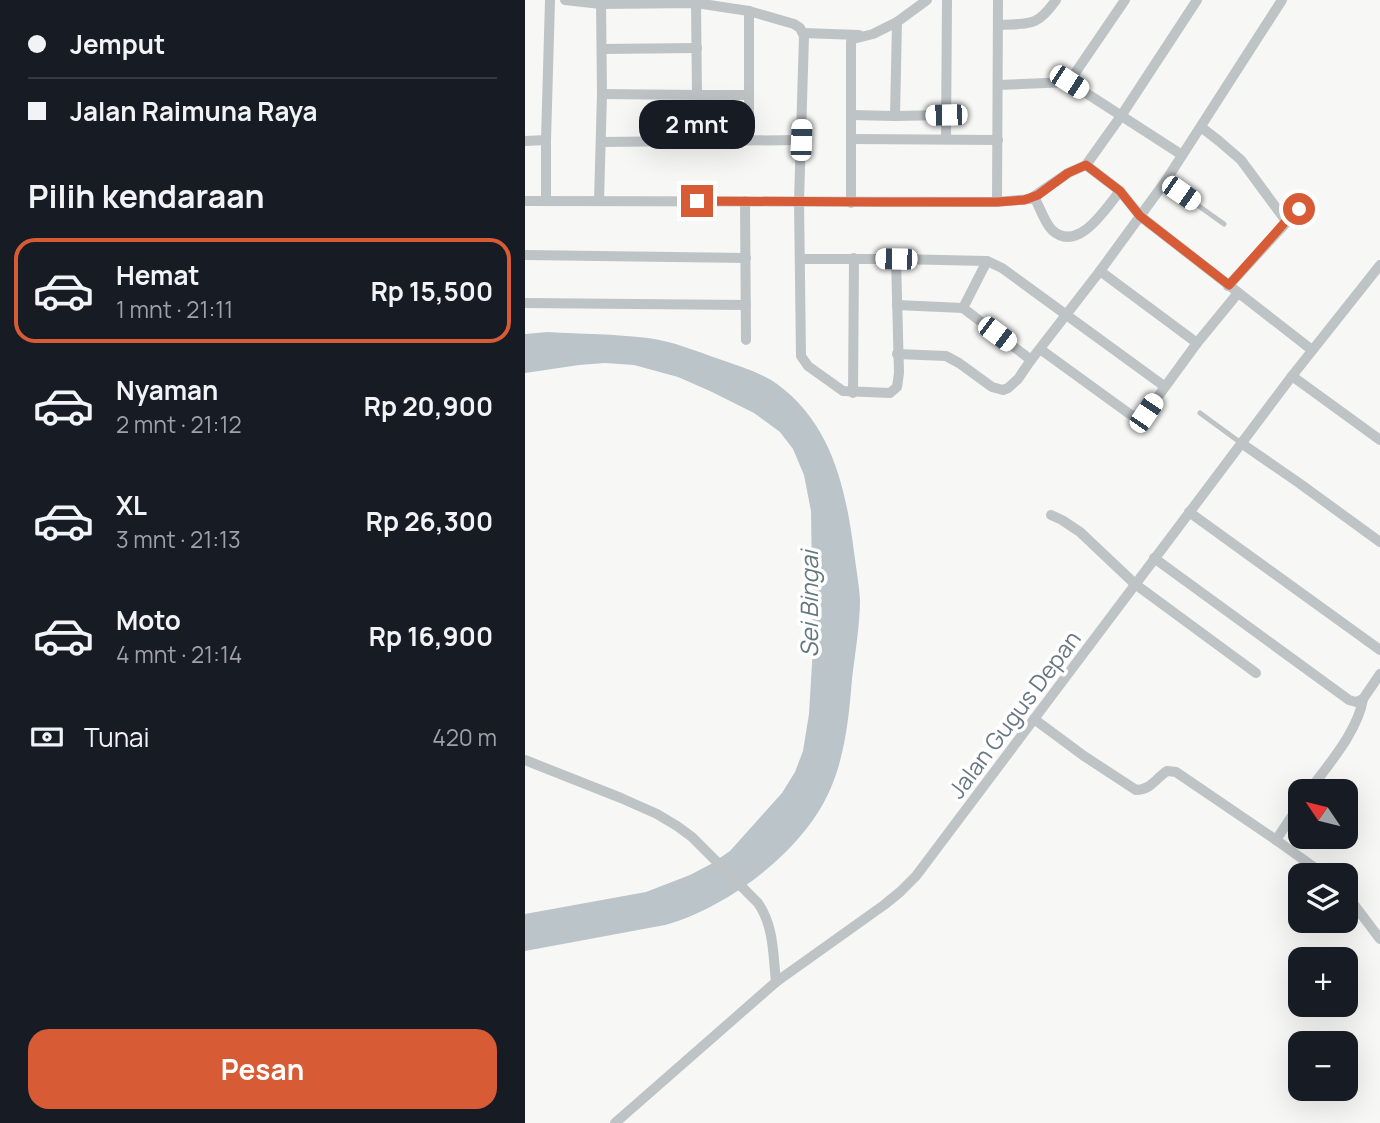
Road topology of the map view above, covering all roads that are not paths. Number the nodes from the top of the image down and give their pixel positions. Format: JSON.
{"nodes":[{"id":1,"x":550,"y":0,"type":"edge"},
{"id":2,"x":565,"y":0,"type":"edge"},
{"id":3,"x":927,"y":0,"type":"edge"},
{"id":4,"x":947,"y":0,"type":"edge"},
{"id":5,"x":998,"y":0,"type":"edge"},
{"id":6,"x":1056,"y":0,"type":"edge"},
{"id":7,"x":1125,"y":0,"type":"edge"},
{"id":8,"x":1197,"y":0,"type":"edge"},
{"id":9,"x":1282,"y":0,"type":"edge"},
{"id":10,"x":649,"y":1,"type":"edge"},
{"id":11,"x":601,"y":2,"type":"edge"},
{"id":12,"x":690,"y":2,"type":"edge"},
{"id":13,"x":749,"y":11,"type":"junction"},
{"id":14,"x":897,"y":22,"type":"junction"},
{"id":15,"x":998,"y":25,"type":"junction"},
{"id":16,"x":803,"y":33,"type":"junction"},
{"id":17,"x":866,"y":35,"type":"junction"},
{"id":18,"x":697,"y":47,"type":"junction"},
{"id":19,"x":602,"y":49,"type":"junction"},
{"id":20,"x":1069,"y":82,"type":"junction"},
{"id":21,"x":998,"y":85,"type":"junction"},
{"id":22,"x":602,"y":94,"type":"junction"},
{"id":23,"x":697,"y":95,"type":"junction"},
{"id":24,"x":748,"y":95,"type":"junction"},
{"id":25,"x":946,"y":115,"type":"junction"},
{"id":26,"x":851,"y":116,"type":"junction"},
{"id":27,"x":895,"y":116,"type":"junction"},
{"id":28,"x":1121,"y":116,"type":"junction"},
{"id":29,"x":1201,"y":127,"type":"junction"},
{"id":30,"x":749,"y":139,"type":"junction"},
{"id":31,"x":851,"y":139,"type":"junction"},
{"id":32,"x":946,"y":139,"type":"junction"},
{"id":33,"x":546,"y":140,"type":"junction"},
{"id":34,"x":801,"y":140,"type":"junction"},
{"id":35,"x":997,"y":140,"type":"junction"},
{"id":36,"x":525,"y":141,"type":"edge"},
{"id":37,"x":601,"y":142,"type":"junction"},
{"id":38,"x":1182,"y":155,"type":"junction"},
{"id":39,"x":1086,"y":165,"type":"junction"},
{"id":40,"x":1165,"y":181,"type":"junction"},
{"id":41,"x":1120,"y":191,"type":"junction"},
{"id":42,"x":1034,"y":197,"type":"junction"},
{"id":43,"x":525,"y":201,"type":"edge"},
{"id":44,"x":547,"y":201,"type":"junction"},
{"id":45,"x":599,"y":201,"type":"junction"},
{"id":46,"x":745,"y":201,"type":"junction"},
{"id":47,"x":799,"y":201,"type":"junction"},
{"id":48,"x":851,"y":202,"type":"junction"},
{"id":49,"x":997,"y":202,"type":"junction"},
{"id":50,"x":1308,"y":210,"type":"dead end"},
{"id":51,"x":1140,"y":216,"type":"junction"},
{"id":52,"x":1286,"y":221,"type":"junction"},
{"id":53,"x":1224,"y":224,"type":"dead end"},
{"id":54,"x":525,"y":255,"type":"edge"},
{"id":55,"x":746,"y":258,"type":"junction"},
{"id":56,"x":854,"y":258,"type":"junction"},
{"id":57,"x":800,"y":259,"type":"junction"},
{"id":58,"x":896,"y":259,"type":"junction"},
{"id":59,"x":987,"y":261,"type":"junction"},
{"id":60,"x":1380,"y":265,"type":"edge"},
{"id":61,"x":1100,"y":271,"type":"junction"},
{"id":62,"x":1229,"y":285,"type":"junction"},
{"id":63,"x":1238,"y":293,"type":"junction"},
{"id":64,"x":525,"y":303,"type":"edge"},
{"id":65,"x":746,"y":305,"type":"junction"},
{"id":66,"x":897,"y":305,"type":"junction"},
{"id":67,"x":963,"y":308,"type":"junction"},
{"id":68,"x":1066,"y":315,"type":"junction"},
{"id":69,"x":746,"y":340,"type":"dead end"},
{"id":70,"x":1197,"y":342,"type":"junction"},
{"id":71,"x":1040,"y":349,"type":"junction"},
{"id":72,"x":1312,"y":350,"type":"junction"},
{"id":73,"x":897,"y":354,"type":"junction"},
{"id":74,"x":1031,"y":360,"type":"junction"},
{"id":75,"x":1292,"y":376,"type":"junction"},
{"id":76,"x":1164,"y":386,"type":"junction"},
{"id":77,"x":853,"y":393,"type":"junction"},
{"id":78,"x":1200,"y":413,"type":"dead end"},
{"id":79,"x":1380,"y":440,"type":"edge"},
{"id":80,"x":1241,"y":443,"type":"junction"},
{"id":81,"x":1189,"y":512,"type":"junction"},
{"id":82,"x":1051,"y":515,"type":"dead end"},
{"id":83,"x":1380,"y":542,"type":"edge"},
{"id":84,"x":1154,"y":558,"type":"junction"},
{"id":85,"x":1135,"y":584,"type":"junction"},
{"id":86,"x":1380,"y":650,"type":"edge"},
{"id":87,"x":1256,"y":673,"type":"dead end"},
{"id":88,"x":1380,"y":674,"type":"edge"},
{"id":89,"x":1363,"y":699,"type":"junction"},
{"id":90,"x":1034,"y":719,"type":"junction"},
{"id":91,"x":525,"y":760,"type":"edge"},
{"id":92,"x":1317,"y":779,"type":"edge"},
{"id":93,"x":1288,"y":822,"type":"edge"},
{"id":94,"x":1276,"y":840,"type":"junction"},
{"id":95,"x":1308,"y":863,"type":"edge"},
{"id":96,"x":1358,"y":910,"type":"edge"},
{"id":97,"x":1380,"y":939,"type":"edge"},
{"id":98,"x":776,"y":982,"type":"junction"},
{"id":99,"x":625,"y":1119,"type":"edge"},
{"id":100,"x":615,"y":1123,"type":"edge"}],
"edges":[{"from":1,"to":33,"type":"street"},
{"from":2,"to":11,"type":"street"},
{"from":3,"to":14,"type":"street"},
{"from":4,"to":25,"type":"street"},
{"from":5,"to":15,"type":"street"},
{"from":6,"to":15,"type":"street"},
{"from":7,"to":20,"type":"street"},
{"from":8,"to":28,"type":"street"},
{"from":9,"to":29,"type":"street"},
{"from":10,"to":11,"type":"street"},
{"from":10,"to":12,"type":"street"},
{"from":11,"to":19,"type":"street"},
{"from":12,"to":13,"type":"street"},
{"from":12,"to":18,"type":"street"},
{"from":13,"to":16,"type":"street"},
{"from":13,"to":24,"type":"street"},
{"from":14,"to":17,"type":"street"},
{"from":14,"to":27,"type":"street"},
{"from":15,"to":21,"type":"street"},
{"from":16,"to":17,"type":"street"},
{"from":16,"to":34,"type":"street"},
{"from":17,"to":26,"type":"street"},
{"from":18,"to":19,"type":"street"},
{"from":18,"to":23,"type":"street"},
{"from":19,"to":22,"type":"street"},
{"from":20,"to":21,"type":"street"},
{"from":20,"to":28,"type":"street"},
{"from":21,"to":35,"type":"street"},
{"from":22,"to":23,"type":"street"},
{"from":22,"to":37,"type":"street"},
{"from":23,"to":24,"type":"street"},
{"from":24,"to":30,"type":"street"},
{"from":25,"to":27,"type":"street"},
{"from":25,"to":32,"type":"street"},
{"from":26,"to":27,"type":"street"},
{"from":26,"to":31,"type":"street"},
{"from":28,"to":38,"type":"street"},
{"from":28,"to":39,"type":"street"},
{"from":29,"to":38,"type":"street"},
{"from":29,"to":52,"type":"street"},
{"from":30,"to":34,"type":"street"},
{"from":30,"to":37,"type":"street"},
{"from":31,"to":32,"type":"street"},
{"from":31,"to":48,"type":"street"},
{"from":32,"to":35,"type":"street"},
{"from":33,"to":36,"type":"street"},
{"from":33,"to":44,"type":"street"},
{"from":34,"to":47,"type":"street"},
{"from":35,"to":49,"type":"street"},
{"from":37,"to":45,"type":"street"},
{"from":38,"to":40,"type":"street"},
{"from":39,"to":41,"type":"street"},
{"from":39,"to":42,"type":"street"},
{"from":40,"to":51,"type":"street"},
{"from":40,"to":53,"type":"lane"},
{"from":41,"to":42,"type":"street"},
{"from":41,"to":51,"type":"street"},
{"from":42,"to":49,"type":"street"},
{"from":43,"to":44,"type":"street"},
{"from":44,"to":45,"type":"street"},
{"from":45,"to":46,"type":"street"},
{"from":46,"to":47,"type":"street"},
{"from":46,"to":55,"type":"street"},
{"from":47,"to":48,"type":"street"},
{"from":47,"to":57,"type":"street"},
{"from":48,"to":49,"type":"street"},
{"from":50,"to":52,"type":"street"},
{"from":51,"to":61,"type":"street"},
{"from":51,"to":62,"type":"street"},
{"from":52,"to":62,"type":"street"},
{"from":54,"to":55,"type":"street"},
{"from":55,"to":65,"type":"street"},
{"from":56,"to":57,"type":"street"},
{"from":56,"to":58,"type":"street"},
{"from":56,"to":77,"type":"street"},
{"from":57,"to":77,"type":"street"},
{"from":58,"to":59,"type":"street"},
{"from":58,"to":66,"type":"street"},
{"from":59,"to":67,"type":"street"},
{"from":59,"to":68,"type":"street"},
{"from":60,"to":72,"type":"street","name":"Jalan Gugus Depan"},
{"from":61,"to":68,"type":"street"},
{"from":61,"to":70,"type":"street"},
{"from":62,"to":63,"type":"street"},
{"from":63,"to":70,"type":"street"},
{"from":63,"to":72,"type":"street"},
{"from":64,"to":65,"type":"street"},
{"from":65,"to":69,"type":"street"},
{"from":66,"to":67,"type":"street"},
{"from":66,"to":73,"type":"street"},
{"from":67,"to":74,"type":"street"},
{"from":68,"to":71,"type":"street"},
{"from":68,"to":76,"type":"street"},
{"from":70,"to":76,"type":"street"},
{"from":71,"to":74,"type":"street"},
{"from":71,"to":76,"type":"street"},
{"from":72,"to":75,"type":"street","name":"Jalan Gugus Depan"},
{"from":73,"to":74,"type":"street"},
{"from":73,"to":77,"type":"street"},
{"from":75,"to":79,"type":"street"},
{"from":75,"to":80,"type":"street","name":"Jalan Gugus Depan"},
{"from":78,"to":80,"type":"lane"},
{"from":80,"to":81,"type":"street","name":"Jalan Gugus Depan"},
{"from":80,"to":83,"type":"street"},
{"from":81,"to":84,"type":"street","name":"Jalan Gugus Depan"},
{"from":81,"to":86,"type":"street"},
{"from":82,"to":85,"type":"street"},
{"from":84,"to":85,"type":"street","name":"Jalan Gugus Depan"},
{"from":84,"to":89,"type":"street"},
{"from":85,"to":87,"type":"street"},
{"from":85,"to":90,"type":"street","name":"Jalan Gugus Depan"},
{"from":88,"to":89,"type":"street"},
{"from":89,"to":92,"type":"street"},
{"from":90,"to":94,"type":"street"},
{"from":90,"to":98,"type":"street","name":"Jalan Gugus Depan"},
{"from":91,"to":98,"type":"street"},
{"from":93,"to":94,"type":"street"},
{"from":94,"to":95,"type":"street"},
{"from":96,"to":97,"type":"street"},
{"from":98,"to":99,"type":"street","name":"Jalan Gugus Depan"},
{"from":99,"to":100,"type":"street","name":"Jalan Gugus Depan"}]}
